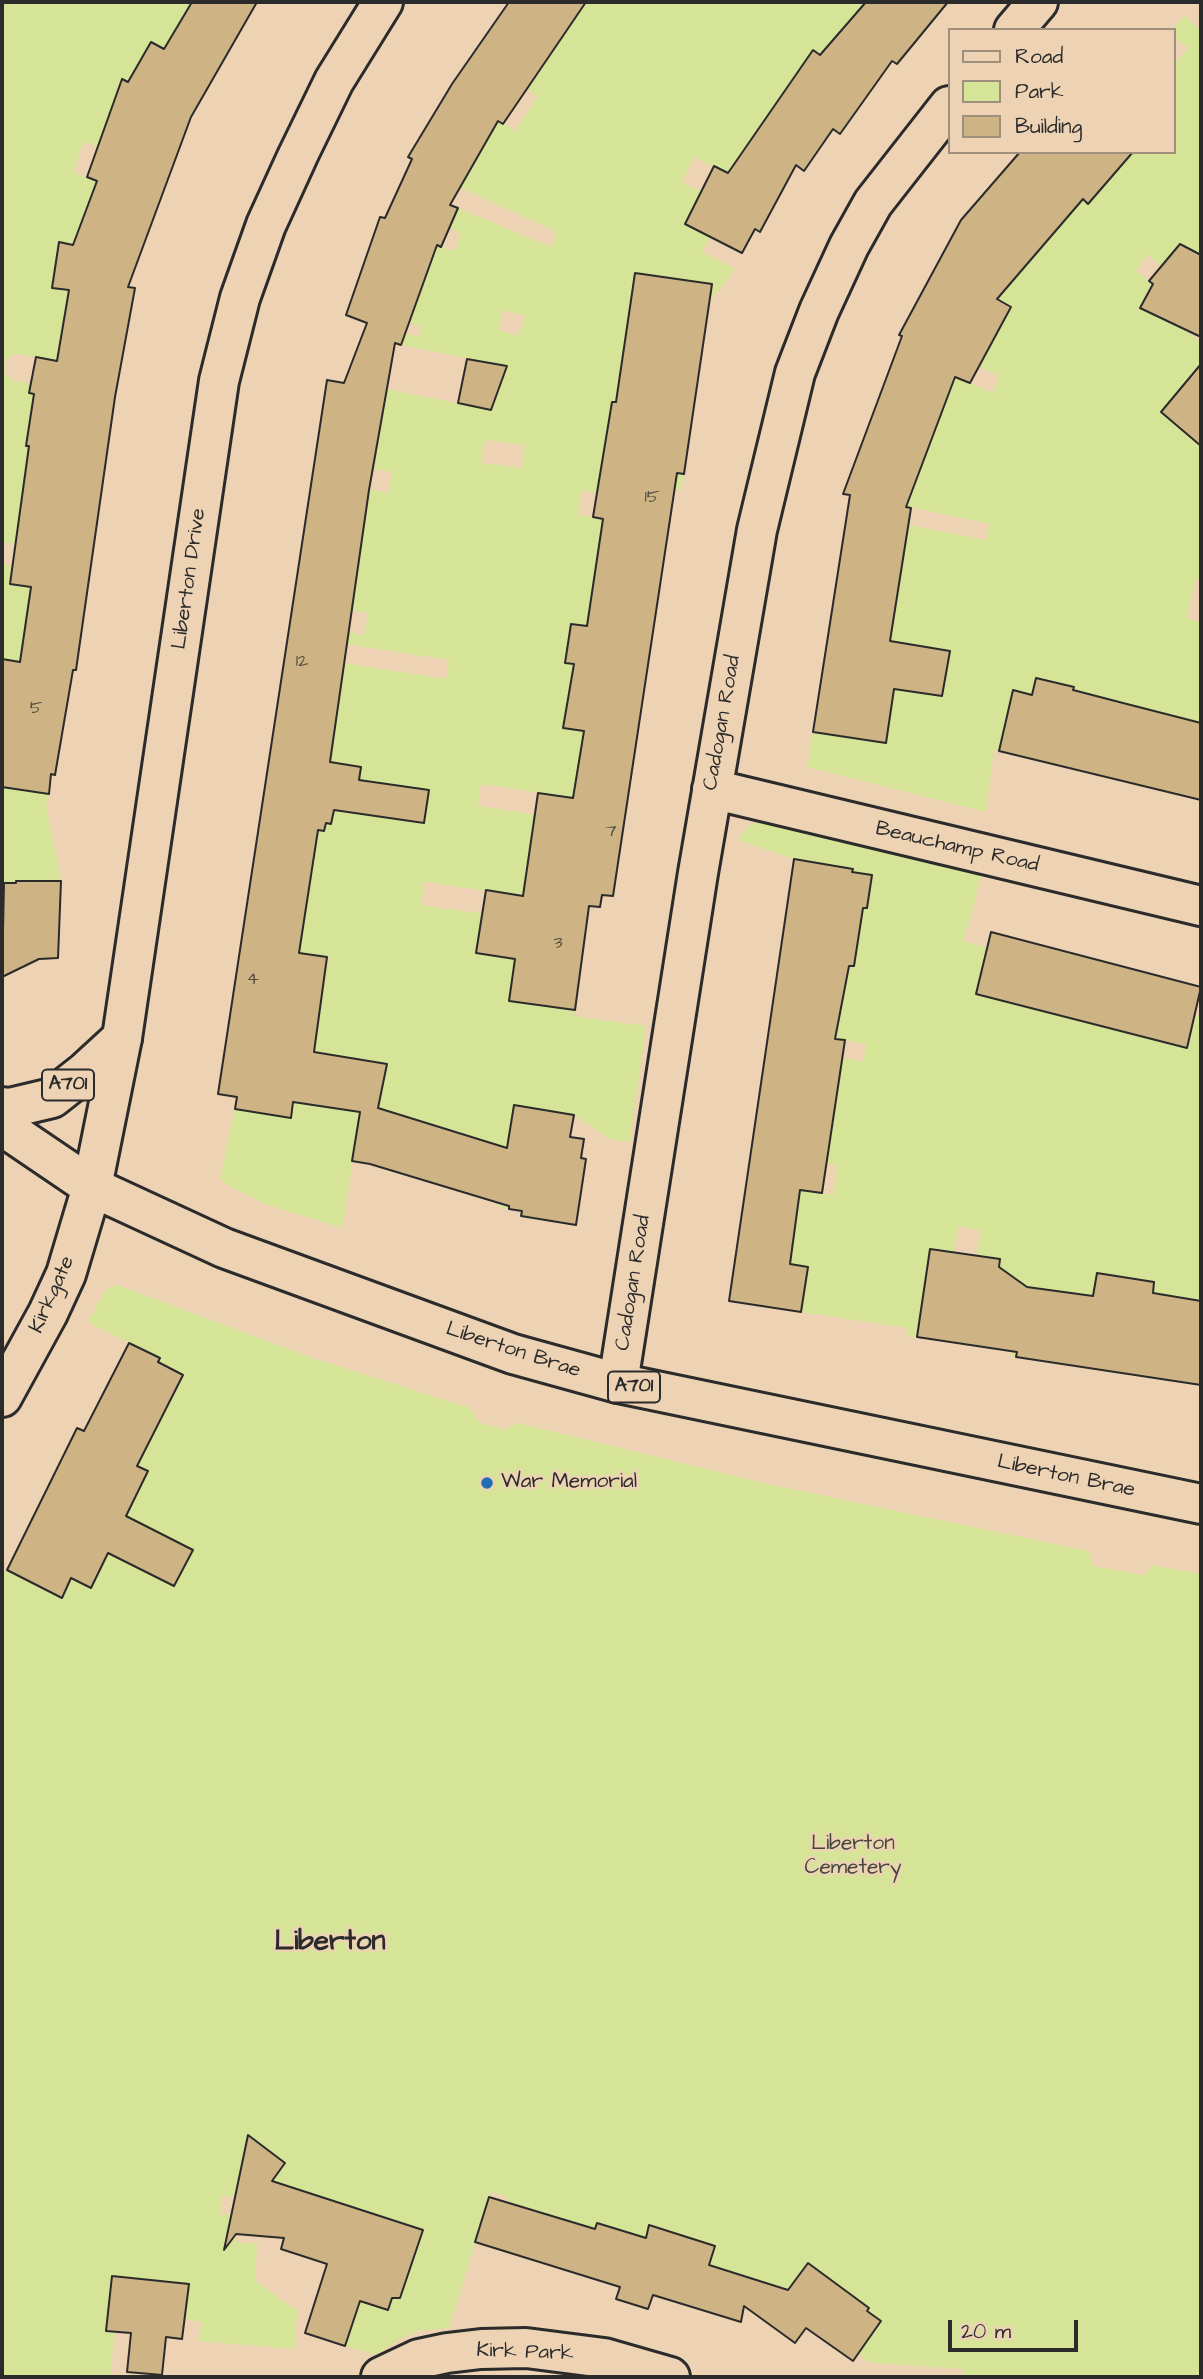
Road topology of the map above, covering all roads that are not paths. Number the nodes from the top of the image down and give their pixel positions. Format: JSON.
{"nodes":[{"id":1,"x":383,"y":2,"type":"edge"},
{"id":2,"x":1038,"y":2,"type":"edge"},
{"id":3,"x":1016,"y":28,"type":"edge"},
{"id":4,"x":948,"y":107,"type":"edge"},
{"id":5,"x":712,"y":789,"type":"junction"},
{"id":6,"x":1201,"y":906,"type":"edge"},
{"id":7,"x":122,"y":1038,"type":"junction"},
{"id":8,"x":2,"y":1107,"type":"edge"},
{"id":9,"x":2,"y":1126,"type":"edge"},
{"id":10,"x":92,"y":1187,"type":"junction"},
{"id":11,"x":618,"y":1383,"type":"junction"},
{"id":12,"x":2,"y":1398,"type":"edge"},
{"id":13,"x":1201,"y":1504,"type":"edge"},
{"id":14,"x":381,"y":2377,"type":"edge"},
{"id":15,"x":670,"y":2377,"type":"edge"}],
"edges":[{"from":1,"to":7,"type":"street","name":"Liberton Drive"},
{"from":2,"to":3,"type":"street"},
{"from":4,"to":5,"type":"street","name":"Cadogan Road"},
{"from":5,"to":6,"type":"street","name":"Beauchamp Road"},
{"from":5,"to":11,"type":"street","name":"Cadogan Road"},
{"from":7,"to":8,"type":"street","number":"A701"},
{"from":7,"to":10,"type":"street","name":"Liberton Drive"},
{"from":9,"to":10,"type":"street","number":"A701"},
{"from":10,"to":11,"type":"street","name":"Liberton Brae","number":"A701"},
{"from":10,"to":12,"type":"street","name":"Kirkgate"},
{"from":11,"to":13,"type":"street","name":"Liberton Brae","number":"A701"},
{"from":14,"to":15,"type":"street","name":"Kirk Park"}]}
